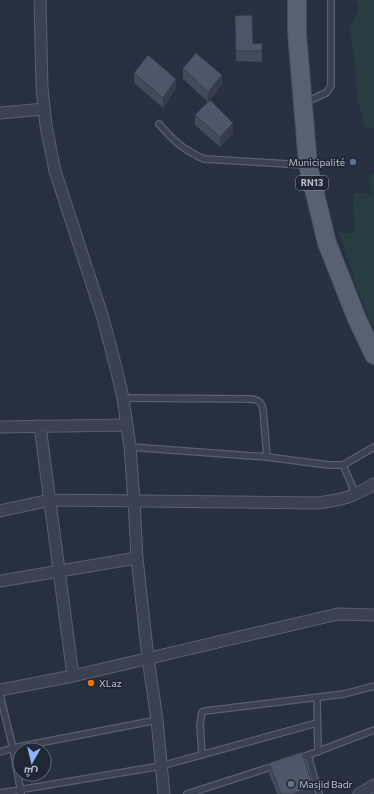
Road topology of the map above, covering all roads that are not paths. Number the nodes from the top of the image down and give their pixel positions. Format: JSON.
{"nodes":[{"id":1,"x":40,"y":0,"type":"edge"},
{"id":2,"x":297,"y":0,"type":"edge"},
{"id":3,"x":331,"y":0,"type":"edge"},
{"id":4,"x":302,"y":104,"type":"junction"},
{"id":5,"x":44,"y":109,"type":"junction"},
{"id":6,"x":0,"y":113,"type":"edge"},
{"id":7,"x":159,"y":124,"type":"dead end"},
{"id":8,"x":308,"y":165,"type":"junction"},
{"id":9,"x":374,"y":355,"type":"edge"},
{"id":10,"x":123,"y":398,"type":"junction"},
{"id":11,"x":127,"y":425,"type":"junction"},
{"id":12,"x":40,"y":426,"type":"junction"},
{"id":13,"x":0,"y":427,"type":"edge"},
{"id":14,"x":130,"y":447,"type":"junction"},
{"id":15,"x":374,"y":447,"type":"edge"},
{"id":16,"x":267,"y":458,"type":"junction"},
{"id":17,"x":344,"y":465,"type":"junction"},
{"id":18,"x":374,"y":484,"type":"edge"},
{"id":19,"x":356,"y":495,"type":"junction"},
{"id":20,"x":50,"y":500,"type":"junction"},
{"id":21,"x":134,"y":501,"type":"junction"},
{"id":22,"x":0,"y":511,"type":"edge"},
{"id":23,"x":137,"y":558,"type":"junction"},
{"id":24,"x":59,"y":571,"type":"junction"},
{"id":25,"x":0,"y":580,"type":"edge"},
{"id":26,"x":374,"y":615,"type":"edge"},
{"id":27,"x":148,"y":658,"type":"junction"},
{"id":28,"x":73,"y":676,"type":"junction"},
{"id":29,"x":374,"y":686,"type":"edge"},
{"id":30,"x":0,"y":690,"type":"edge"},
{"id":31,"x":0,"y":695,"type":"edge"},
{"id":32,"x":317,"y":697,"type":"junction"},
{"id":33,"x":158,"y":720,"type":"junction"},
{"id":34,"x":317,"y":723,"type":"junction"},
{"id":35,"x":374,"y":730,"type":"edge"},
{"id":36,"x":44,"y":742,"type":"edge"},
{"id":37,"x":12,"y":744,"type":"edge"},
{"id":38,"x":12,"y":748,"type":"edge"},
{"id":39,"x":0,"y":752,"type":"edge"},
{"id":40,"x":318,"y":752,"type":"junction"},
{"id":41,"x":202,"y":755,"type":"junction"},
{"id":42,"x":308,"y":755,"type":"junction"},
{"id":43,"x":293,"y":760,"type":"edge"},
{"id":44,"x":278,"y":765,"type":"edge"},
{"id":45,"x":161,"y":766,"type":"junction"},
{"id":46,"x":18,"y":782,"type":"edge"},
{"id":47,"x":374,"y":785,"type":"edge"},
{"id":48,"x":20,"y":792,"type":"edge"},
{"id":49,"x":0,"y":794,"type":"edge"},
{"id":50,"x":164,"y":794,"type":"edge"},
{"id":51,"x":187,"y":794,"type":"edge"},
{"id":52,"x":319,"y":794,"type":"edge"},
{"id":53,"x":359,"y":794,"type":"edge"}],
"edges":[{"from":1,"to":5,"type":"street"},
{"from":2,"to":4,"type":"main road","number":"RN13"},
{"from":3,"to":4,"type":"lane"},
{"from":4,"to":8,"type":"main road","number":"RN13"},
{"from":5,"to":6,"type":"street"},
{"from":5,"to":10,"type":"street"},
{"from":7,"to":8,"type":"lane"},
{"from":8,"to":9,"type":"main road","number":"RN13"},
{"from":10,"to":11,"type":"street"},
{"from":10,"to":16,"type":"lane"},
{"from":11,"to":12,"type":"street"},
{"from":11,"to":14,"type":"street"},
{"from":12,"to":13,"type":"street"},
{"from":12,"to":20,"type":"street"},
{"from":14,"to":16,"type":"lane"},
{"from":14,"to":21,"type":"street"},
{"from":15,"to":17,"type":"lane"},
{"from":16,"to":17,"type":"lane"},
{"from":17,"to":19,"type":"lane"},
{"from":18,"to":19,"type":"street"},
{"from":19,"to":21,"type":"street"},
{"from":20,"to":21,"type":"street"},
{"from":20,"to":22,"type":"street"},
{"from":20,"to":24,"type":"street"},
{"from":21,"to":23,"type":"street"},
{"from":23,"to":24,"type":"street"},
{"from":23,"to":27,"type":"street"},
{"from":24,"to":25,"type":"street"},
{"from":24,"to":28,"type":"street"},
{"from":26,"to":27,"type":"street"},
{"from":27,"to":28,"type":"street"},
{"from":27,"to":33,"type":"street"},
{"from":28,"to":30,"type":"street"},
{"from":29,"to":32,"type":"lane"},
{"from":31,"to":37,"type":"lane"},
{"from":32,"to":34,"type":"lane"},
{"from":32,"to":41,"type":"lane"},
{"from":33,"to":36,"type":"lane"},
{"from":33,"to":45,"type":"street"},
{"from":34,"to":40,"type":"lane"},
{"from":34,"to":41,"type":"lane"},
{"from":35,"to":40,"type":"lane"},
{"from":38,"to":39,"type":"lane"},
{"from":40,"to":42,"type":"lane"},
{"from":41,"to":45,"type":"lane"},
{"from":42,"to":43,"type":"lane"},
{"from":42,"to":52,"type":"lane"},
{"from":44,"to":51,"type":"lane"},
{"from":45,"to":48,"type":"lane"},
{"from":45,"to":50,"type":"street"},
{"from":46,"to":48,"type":"lane"},
{"from":47,"to":53,"type":"street"},
{"from":48,"to":49,"type":"lane"}]}
